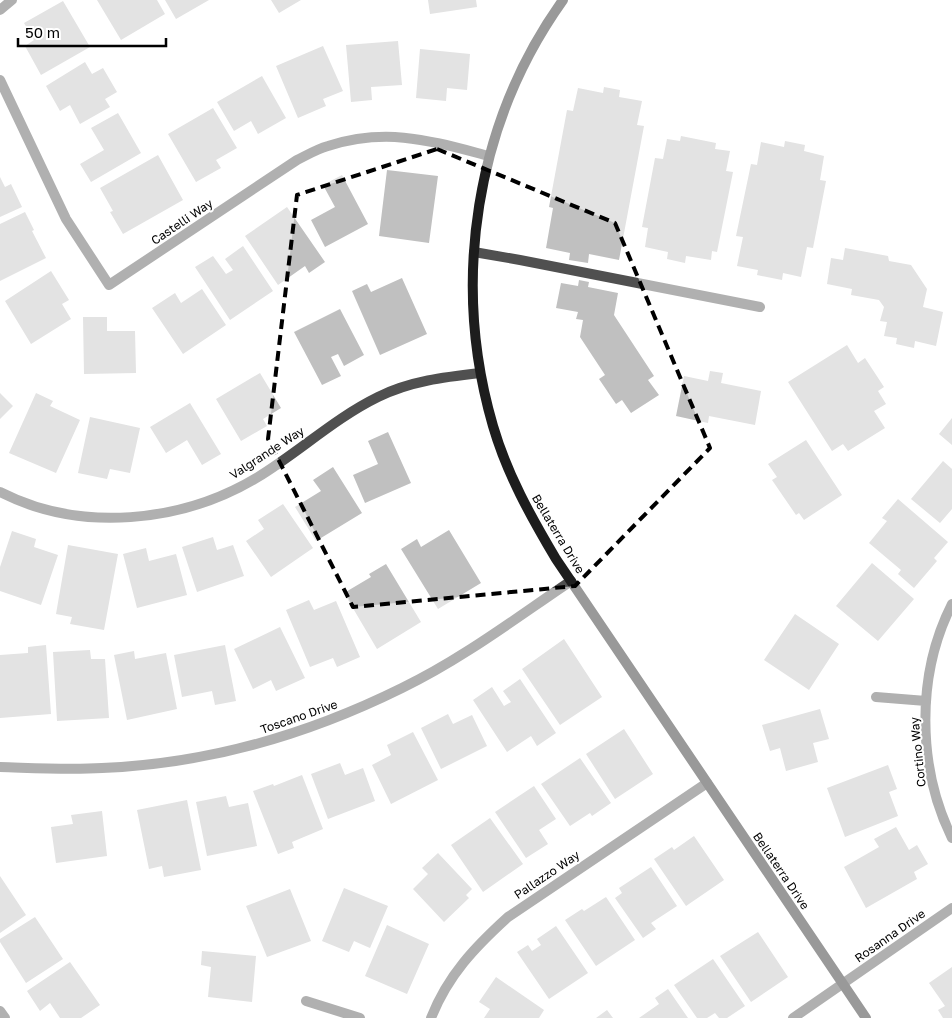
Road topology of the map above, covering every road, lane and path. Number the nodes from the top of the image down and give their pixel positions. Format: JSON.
{"nodes":[{"id":1,"x":12,"y":0,"type":"edge"},
{"id":2,"x":563,"y":0,"type":"edge"},
{"id":3,"x":0,"y":10,"type":"edge"},
{"id":4,"x":0,"y":80,"type":"edge"},
{"id":5,"x":489,"y":156,"type":"junction"},
{"id":6,"x":474,"y":252,"type":"junction"},
{"id":7,"x":760,"y":307,"type":"dead end"},
{"id":8,"x":480,"y":373,"type":"junction"},
{"id":9,"x":0,"y":492,"type":"edge"},
{"id":10,"x":571,"y":581,"type":"junction"},
{"id":11,"x":952,"y":604,"type":"edge"},
{"id":12,"x":876,"y":697,"type":"dead end"},
{"id":13,"x":926,"y":701,"type":"junction"},
{"id":14,"x":0,"y":767,"type":"edge"},
{"id":15,"x":707,"y":783,"type":"junction"},
{"id":16,"x":952,"y":838,"type":"edge"},
{"id":17,"x":952,"y":908,"type":"edge"},
{"id":18,"x":842,"y":984,"type":"junction"},
{"id":19,"x":306,"y":1001,"type":"dead end"},
{"id":20,"x":0,"y":1011,"type":"edge"},
{"id":21,"x":5,"y":1018,"type":"edge"},
{"id":22,"x":360,"y":1018,"type":"edge"},
{"id":23,"x":431,"y":1018,"type":"edge"},
{"id":24,"x":793,"y":1018,"type":"edge"},
{"id":25,"x":866,"y":1018,"type":"edge"}],
"edges":[{"from":1,"to":3,"type":"street"},
{"from":2,"to":5,"type":"street","name":"Bellaterra Drive"},
{"from":4,"to":5,"type":"street","name":"Castelli Way"},
{"from":5,"to":6,"type":"street","name":"Bellaterra Drive"},
{"from":6,"to":7,"type":"street"},
{"from":6,"to":8,"type":"street","name":"Bellaterra Drive"},
{"from":8,"to":9,"type":"street","name":"Valgrande Way"},
{"from":8,"to":10,"type":"street","name":"Bellaterra Drive"},
{"from":10,"to":14,"type":"street","name":"Toscano Drive"},
{"from":10,"to":15,"type":"street","name":"Bellaterra Drive"},
{"from":11,"to":13,"type":"street","name":"Cortino Way"},
{"from":12,"to":13,"type":"street"},
{"from":13,"to":16,"type":"street","name":"Cortino Way"},
{"from":15,"to":18,"type":"street","name":"Bellaterra Drive"},
{"from":15,"to":23,"type":"street","name":"Pallazzo Way"},
{"from":17,"to":18,"type":"street","name":"Rosanna Drive"},
{"from":18,"to":24,"type":"street","name":"Rosanna Drive"},
{"from":18,"to":25,"type":"street","name":"Bellaterra Drive"},
{"from":19,"to":22,"type":"street"},
{"from":20,"to":21,"type":"street"}]}
